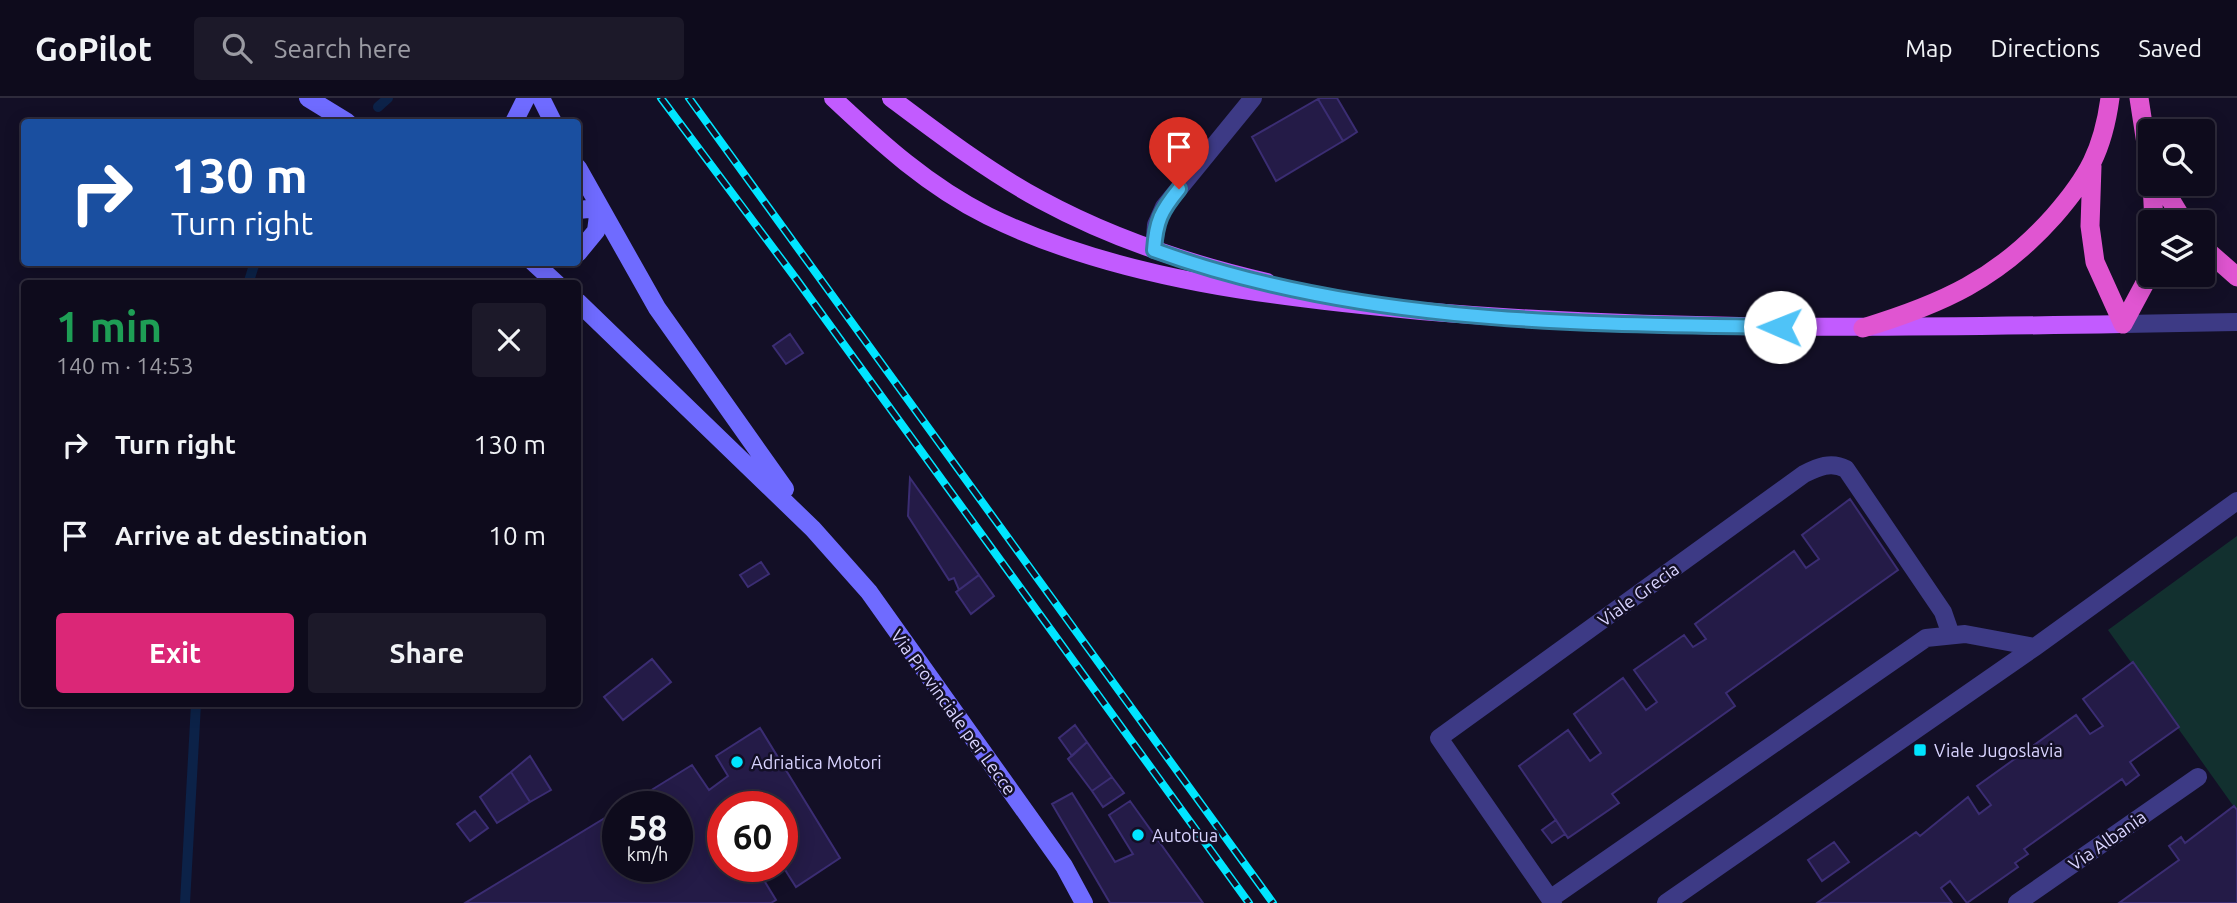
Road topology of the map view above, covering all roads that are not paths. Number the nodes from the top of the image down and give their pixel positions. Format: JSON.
{"nodes":[{"id":1,"x":308,"y":98,"type":"edge"},
{"id":2,"x":526,"y":98,"type":"edge"},
{"id":3,"x":541,"y":98,"type":"edge"},
{"id":4,"x":833,"y":98,"type":"edge"},
{"id":5,"x":891,"y":98,"type":"edge"},
{"id":6,"x":1253,"y":98,"type":"edge"},
{"id":7,"x":2110,"y":98,"type":"edge"},
{"id":8,"x":2139,"y":98,"type":"edge"},
{"id":9,"x":342,"y":119,"type":"edge"},
{"id":10,"x":516,"y":119,"type":"edge"},
{"id":11,"x":552,"y":119,"type":"edge"},
{"id":12,"x":2142,"y":119,"type":"edge"},
{"id":13,"x":2092,"y":165,"type":"junction"},
{"id":14,"x":581,"y":174,"type":"edge"},
{"id":15,"x":599,"y":208,"type":"junction"},
{"id":16,"x":581,"y":210,"type":"edge"},
{"id":17,"x":581,"y":250,"type":"edge"},
{"id":18,"x":1154,"y":250,"type":"junction"},
{"id":19,"x":2215,"y":258,"type":"edge"},
{"id":20,"x":537,"y":266,"type":"edge"},
{"id":21,"x":2237,"y":277,"type":"edge"},
{"id":22,"x":553,"y":280,"type":"edge"},
{"id":23,"x":2143,"y":287,"type":"edge"},
{"id":24,"x":581,"y":305,"type":"edge"},
{"id":25,"x":1384,"y":307,"type":"junction"},
{"id":26,"x":2237,"y":322,"type":"edge"},
{"id":27,"x":2123,"y":324,"type":"junction"},
{"id":28,"x":1863,"y":328,"type":"junction"},
{"id":29,"x":2237,"y":501,"type":"edge"},
{"id":30,"x":814,"y":528,"type":"junction"},
{"id":31,"x":1951,"y":635,"type":"junction"},
{"id":32,"x":2035,"y":648,"type":"junction"},
{"id":33,"x":2198,"y":776,"type":"dead end"},
{"id":34,"x":1552,"y":901,"type":"edge"},
{"id":35,"x":1084,"y":903,"type":"edge"},
{"id":36,"x":1666,"y":903,"type":"edge"},
{"id":37,"x":2017,"y":903,"type":"edge"}],
"edges":[{"from":1,"to":9,"type":"main road"},
{"from":2,"to":10,"type":"main road"},
{"from":3,"to":11,"type":"main road"},
{"from":4,"to":25,"type":"main road"},
{"from":5,"to":18,"type":"main road"},
{"from":6,"to":18,"type":"street"},
{"from":7,"to":13,"type":"highway"},
{"from":8,"to":12,"type":"highway"},
{"from":13,"to":27,"type":"highway"},
{"from":13,"to":28,"type":"highway"},
{"from":14,"to":15,"type":"main road"},
{"from":15,"to":16,"type":"main road"},
{"from":15,"to":17,"type":"main road"},
{"from":15,"to":30,"type":"main road"},
{"from":18,"to":25,"type":"main road"},
{"from":19,"to":21,"type":"highway"},
{"from":20,"to":22,"type":"main road"},
{"from":23,"to":27,"type":"highway"},
{"from":24,"to":30,"type":"main road"},
{"from":25,"to":28,"type":"main road"},
{"from":26,"to":27,"type":"street"},
{"from":27,"to":28,"type":"main road"},
{"from":29,"to":32,"type":"street"},
{"from":30,"to":35,"type":"main road","name":"Via Provinciale per Lecce"},
{"from":31,"to":32,"type":"street"},
{"from":31,"to":34,"type":"street"},
{"from":31,"to":34,"type":"street","name":"Viale Grecia"},
{"from":32,"to":36,"type":"street"},
{"from":33,"to":37,"type":"street","name":"Via Albania"}]}
